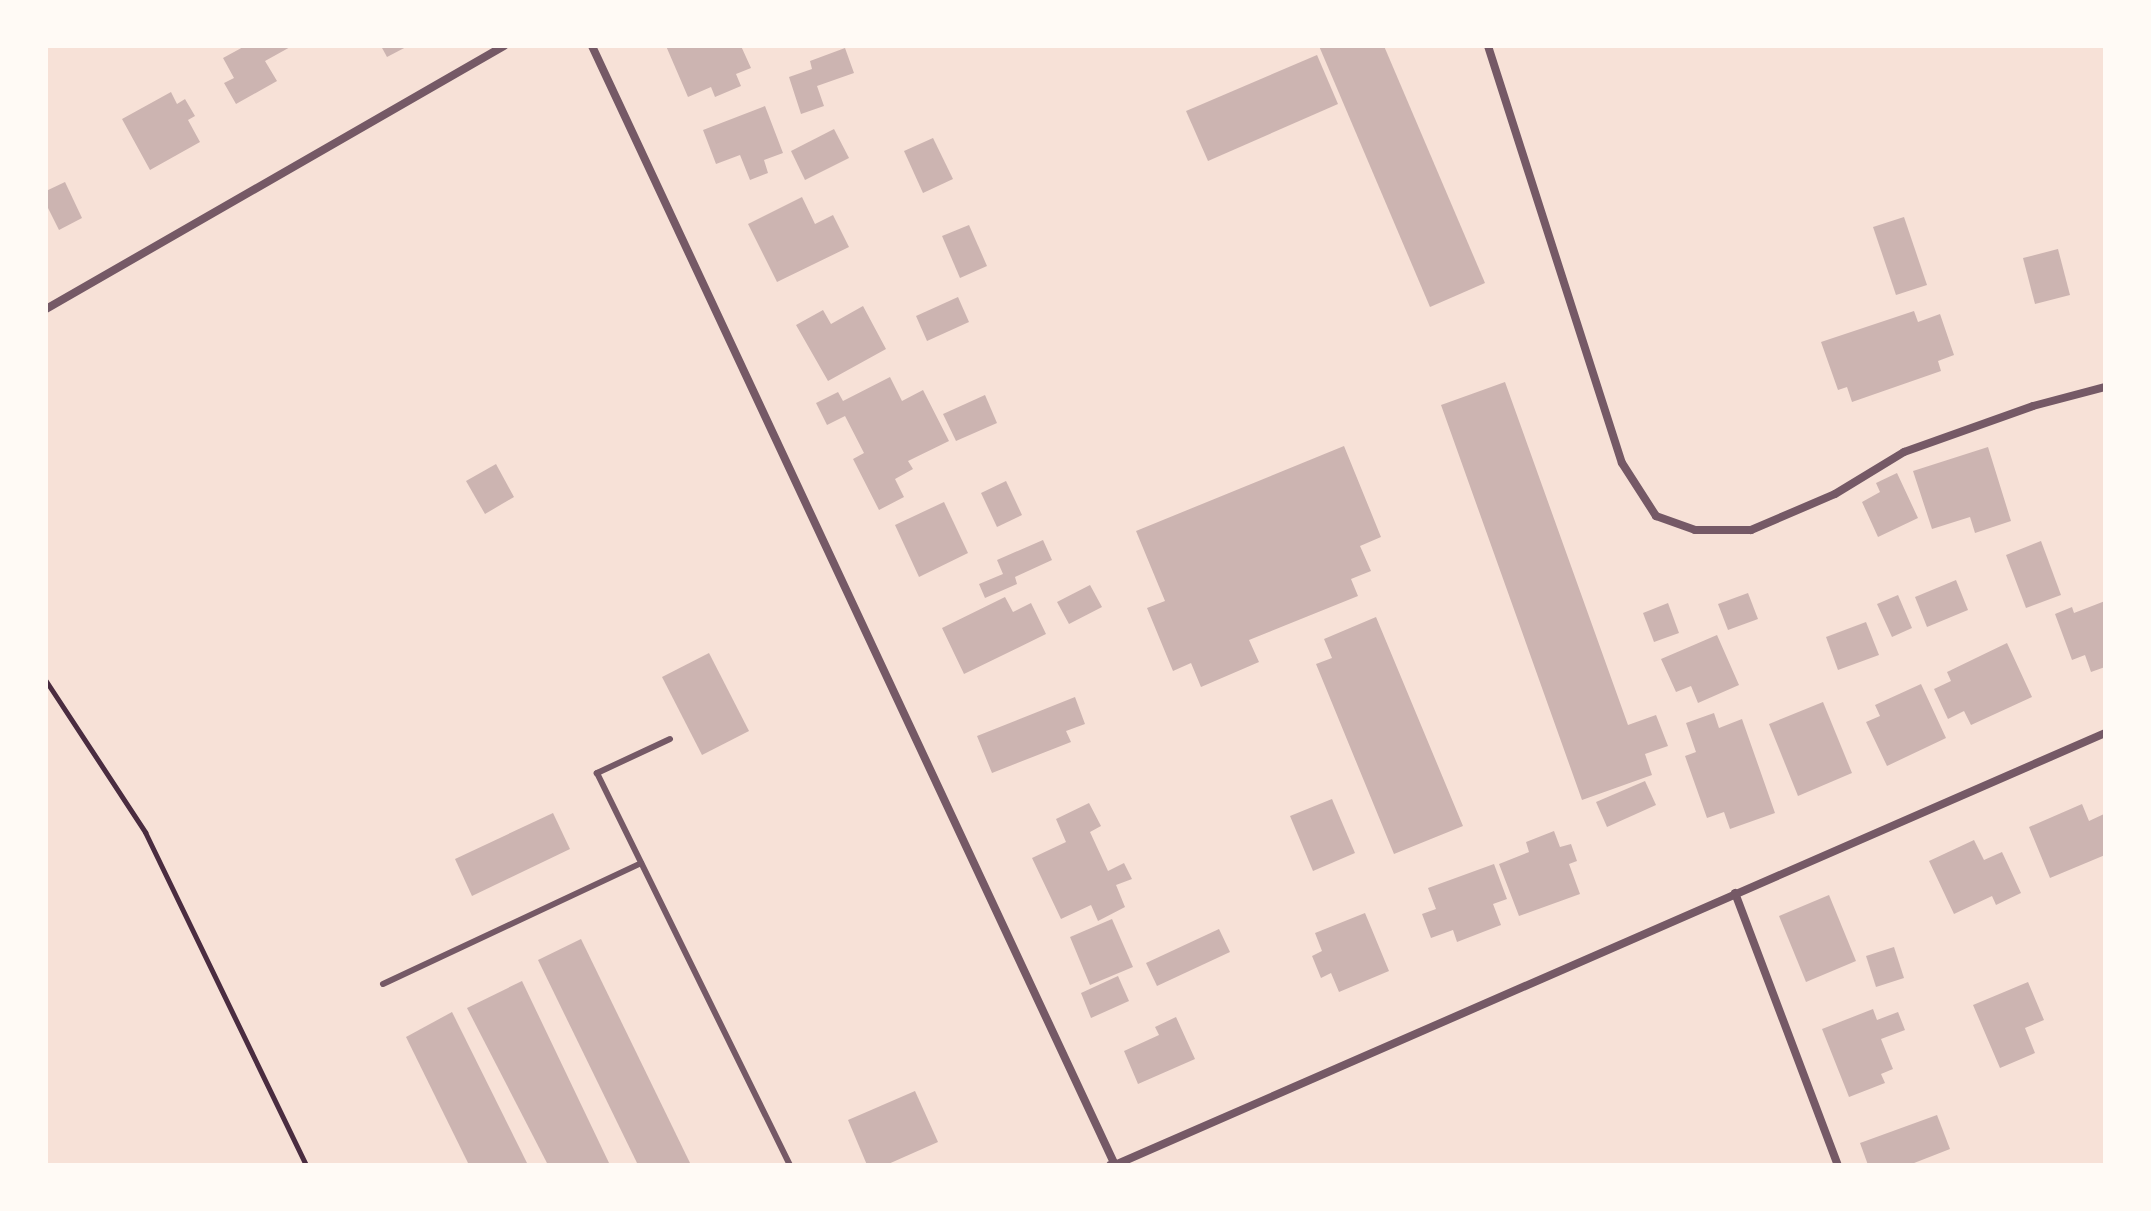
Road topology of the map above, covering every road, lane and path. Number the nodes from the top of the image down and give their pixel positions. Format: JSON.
{"nodes":[{"id":1,"x":504,"y":46,"type":"edge"},
{"id":2,"x":592,"y":46,"type":"edge"},
{"id":3,"x":1488,"y":46,"type":"edge"},
{"id":4,"x":46,"y":309,"type":"edge"},
{"id":5,"x":2105,"y":387,"type":"edge"},
{"id":6,"x":46,"y":681,"type":"edge"},
{"id":7,"x":2105,"y":733,"type":"edge"},
{"id":8,"x":670,"y":739,"type":"dead end"},
{"id":9,"x":641,"y":863,"type":"junction"},
{"id":10,"x":1735,"y":893,"type":"junction"},
{"id":11,"x":383,"y":984,"type":"dead end"},
{"id":12,"x":1113,"y":1164,"type":"edge"},
{"id":13,"x":306,"y":1165,"type":"edge"},
{"id":14,"x":790,"y":1165,"type":"edge"},
{"id":15,"x":1838,"y":1165,"type":"edge"}],
"edges":[{"from":1,"to":4,"type":"street"},
{"from":2,"to":12,"type":"street"},
{"from":3,"to":5,"type":"street"},
{"from":6,"to":13,"type":"path"},
{"from":7,"to":10,"type":"street"},
{"from":8,"to":9,"type":"lane"},
{"from":9,"to":11,"type":"lane"},
{"from":9,"to":14,"type":"lane"},
{"from":10,"to":12,"type":"street"},
{"from":10,"to":15,"type":"street"}]}
